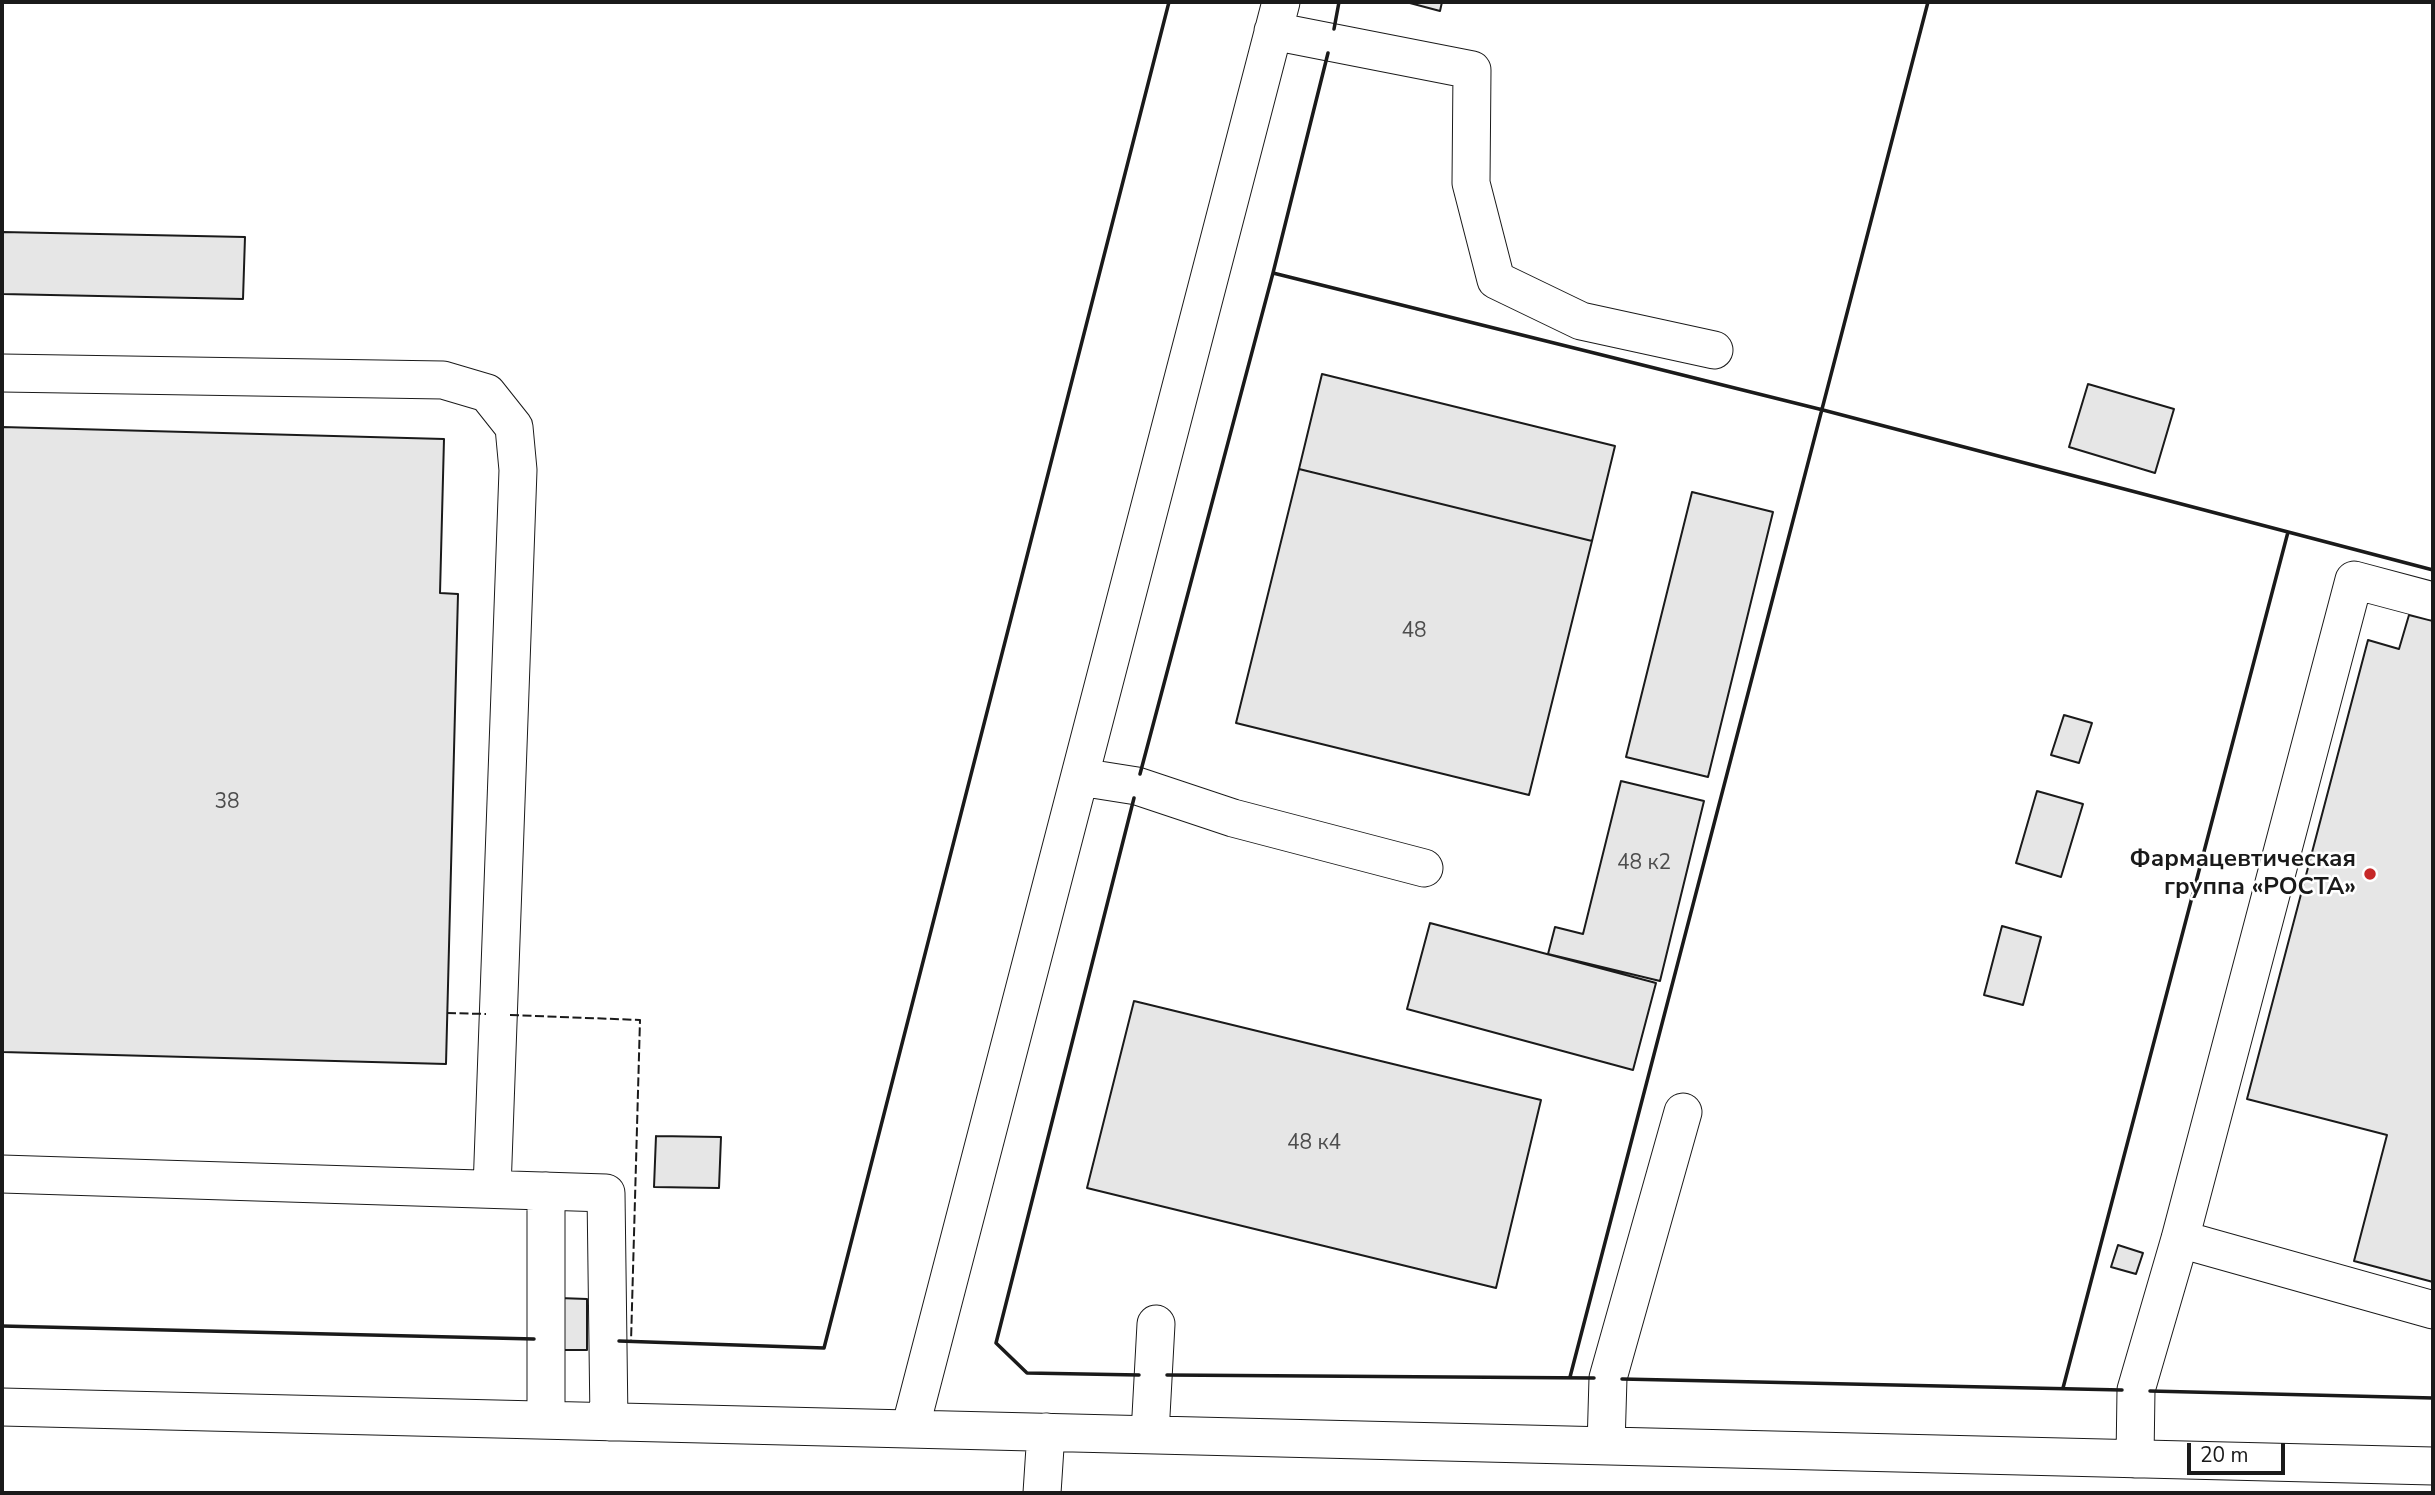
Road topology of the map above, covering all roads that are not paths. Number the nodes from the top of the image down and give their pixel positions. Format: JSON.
{"nodes":[{"id":1,"x":1277,"y":16,"type":"edge"},
{"id":2,"x":1714,"y":350,"type":"dead end"},
{"id":3,"x":2,"y":373,"type":"edge"},
{"id":4,"x":2433,"y":601,"type":"edge"},
{"id":5,"x":1080,"y":777,"type":"junction"},
{"id":6,"x":1423,"y":868,"type":"dead end"},
{"id":7,"x":1683,"y":1112,"type":"dead end"},
{"id":8,"x":2,"y":1174,"type":"edge"},
{"id":9,"x":492,"y":1189,"type":"junction"},
{"id":10,"x":546,"y":1191,"type":"junction"},
{"id":11,"x":2180,"y":1239,"type":"junction"},
{"id":12,"x":2433,"y":1310,"type":"edge"},
{"id":13,"x":1156,"y":1324,"type":"dead end"},
{"id":14,"x":2,"y":1407,"type":"edge"},
{"id":15,"x":546,"y":1420,"type":"junction"},
{"id":16,"x":610,"y":1422,"type":"junction"},
{"id":17,"x":910,"y":1429,"type":"junction"},
{"id":18,"x":1046,"y":1432,"type":"junction"},
{"id":19,"x":1150,"y":1434,"type":"junction"},
{"id":20,"x":1606,"y":1446,"type":"junction"},
{"id":21,"x":2135,"y":1459,"type":"junction"},
{"id":22,"x":2433,"y":1466,"type":"edge"},
{"id":23,"x":1042,"y":1493,"type":"edge"}],
"edges":[{"from":1,"to":2,"type":"street"},
{"from":1,"to":5,"type":"street"},
{"from":3,"to":9,"type":"street"},
{"from":4,"to":11,"type":"street"},
{"from":5,"to":6,"type":"street"},
{"from":5,"to":17,"type":"street"},
{"from":7,"to":20,"type":"street"},
{"from":8,"to":9,"type":"street"},
{"from":9,"to":10,"type":"street"},
{"from":10,"to":15,"type":"street"},
{"from":10,"to":16,"type":"street"},
{"from":11,"to":12,"type":"street"},
{"from":11,"to":21,"type":"street"},
{"from":13,"to":19,"type":"street"},
{"from":14,"to":15,"type":"street"},
{"from":15,"to":16,"type":"street"},
{"from":16,"to":17,"type":"street"},
{"from":17,"to":18,"type":"street"},
{"from":18,"to":19,"type":"street"},
{"from":18,"to":23,"type":"street"},
{"from":19,"to":20,"type":"street"},
{"from":20,"to":21,"type":"street"},
{"from":21,"to":22,"type":"street"}]}
